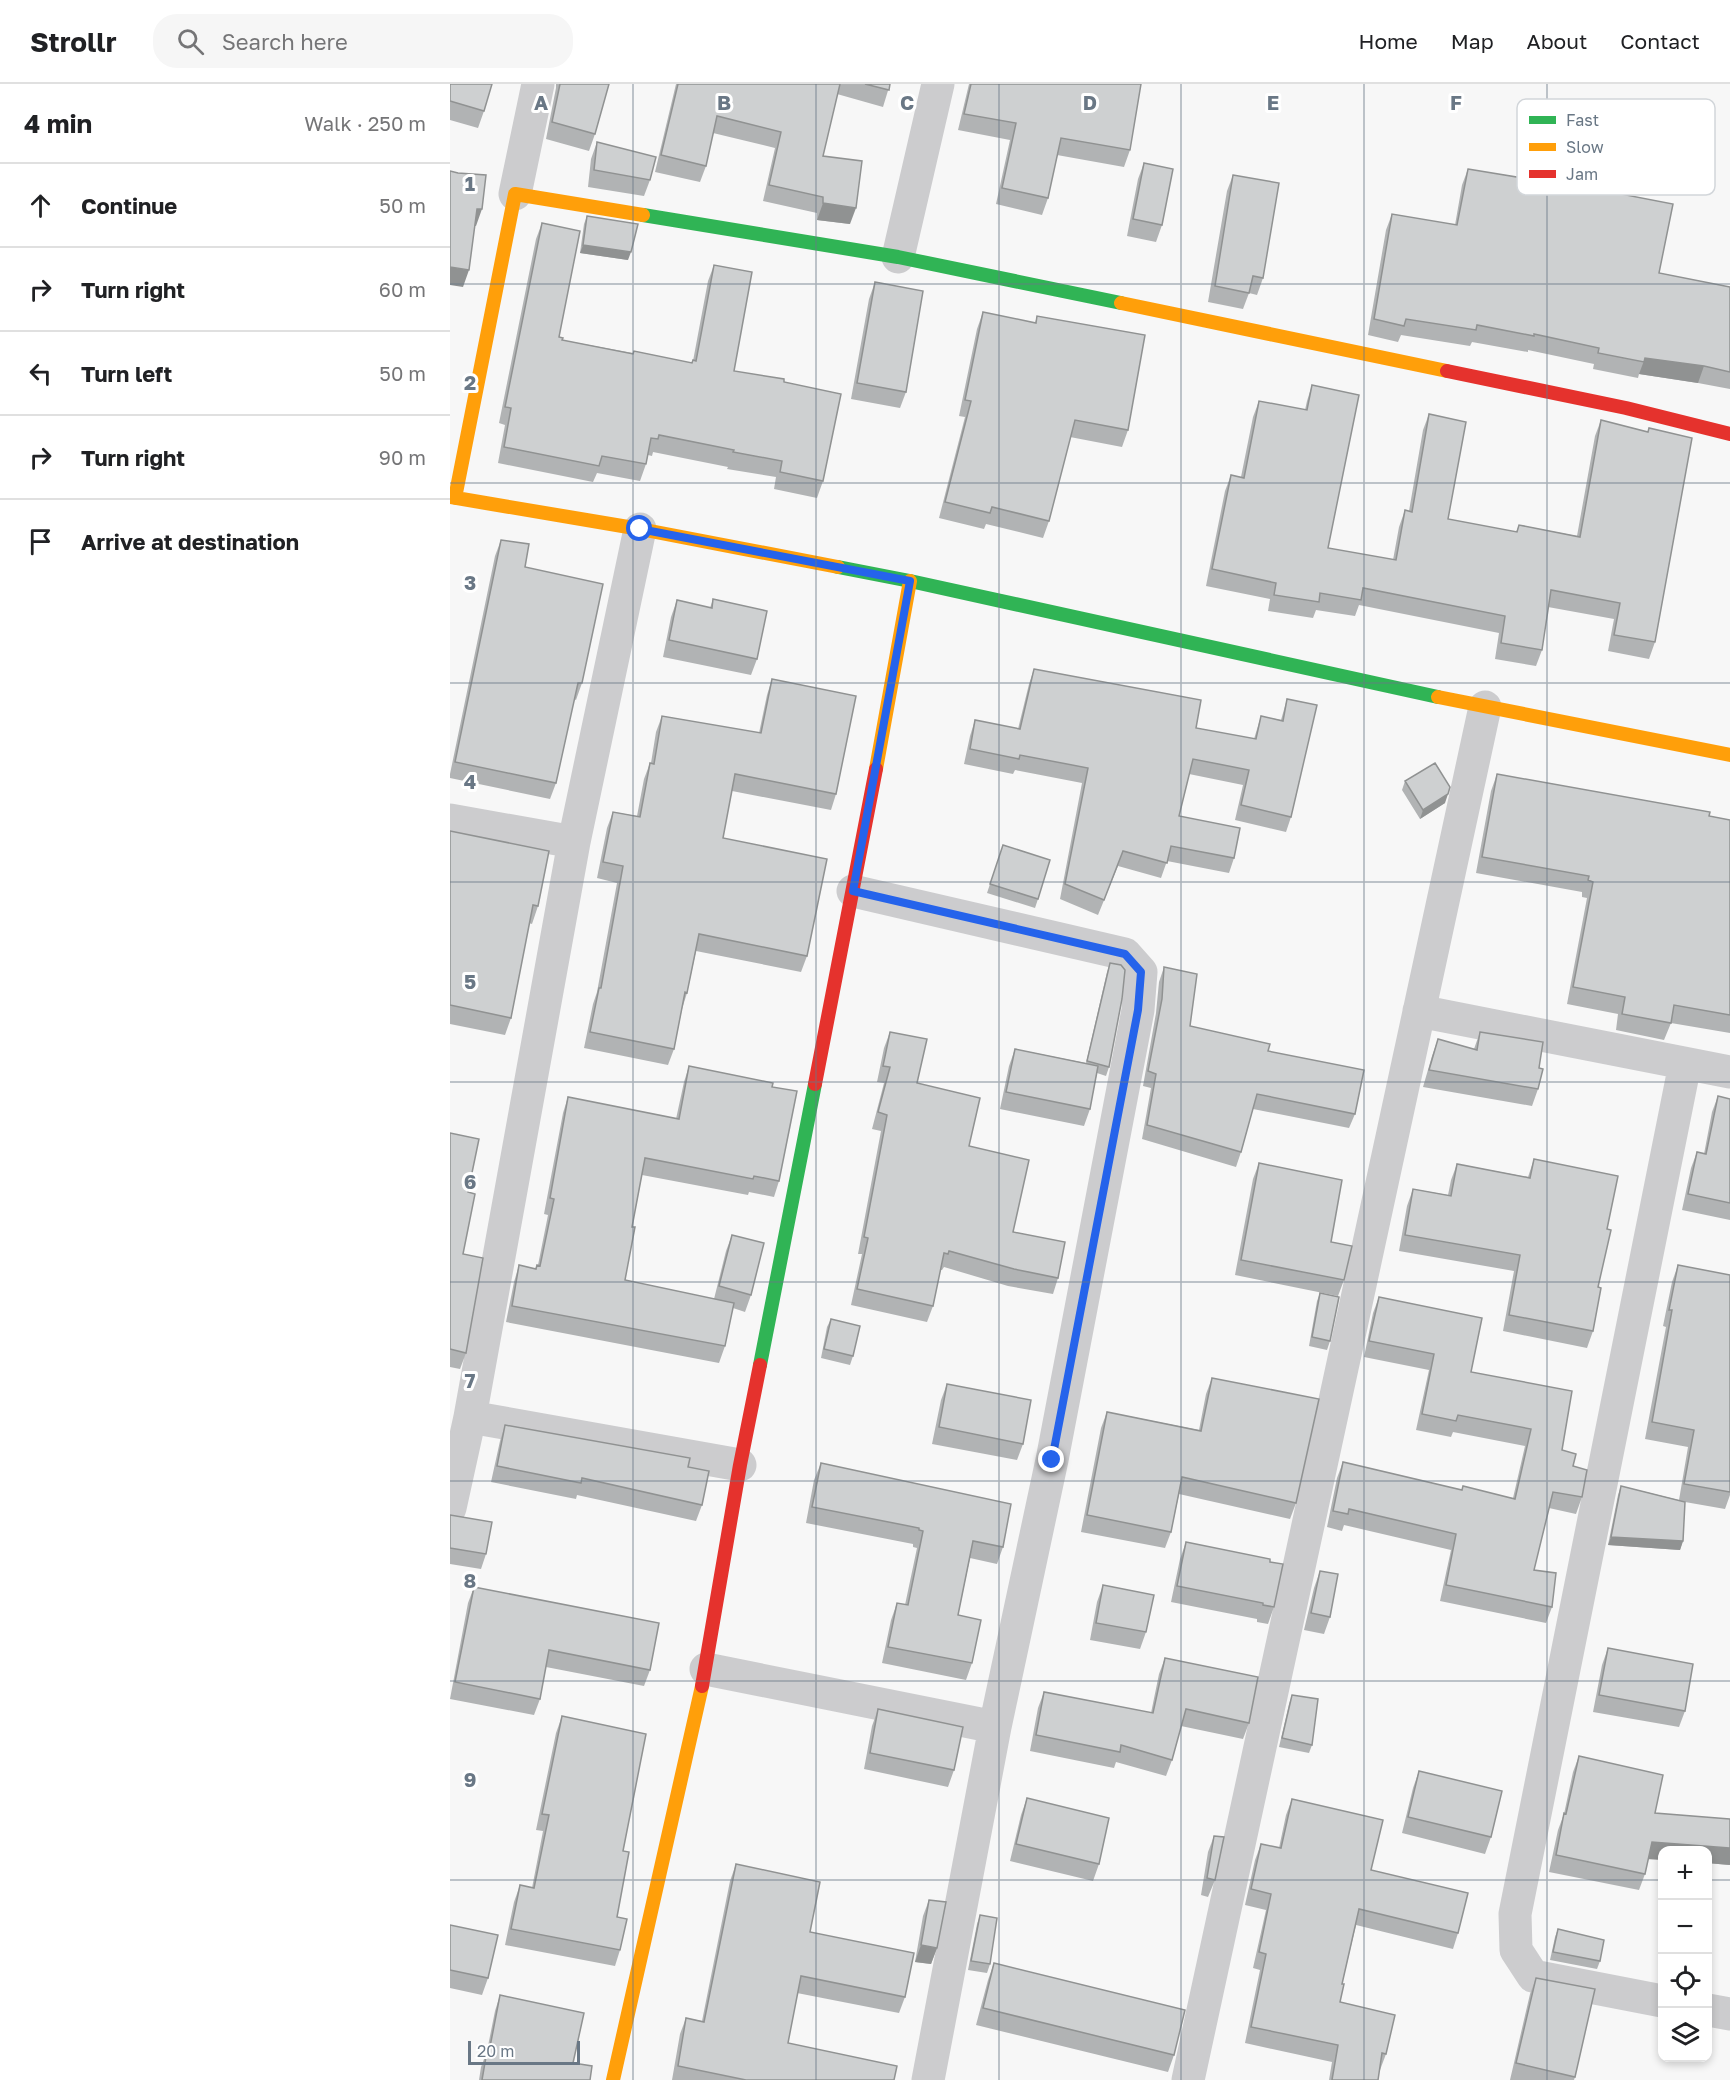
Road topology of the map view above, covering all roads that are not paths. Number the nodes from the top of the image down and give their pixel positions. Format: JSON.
{"nodes":[{"id":1,"x":538,"y":84,"type":"edge"},
{"id":2,"x":938,"y":84,"type":"edge"},
{"id":3,"x":516,"y":194,"type":"junction"},
{"id":4,"x":898,"y":257,"type":"junction"},
{"id":5,"x":1730,"y":434,"type":"edge"},
{"id":6,"x":453,"y":498,"type":"edge"},
{"id":7,"x":640,"y":529,"type":"junction"},
{"id":8,"x":910,"y":581,"type":"junction"},
{"id":9,"x":1485,"y":707,"type":"junction"},
{"id":10,"x":1730,"y":755,"type":"edge"},
{"id":11,"x":450,"y":820,"type":"edge"},
{"id":12,"x":574,"y":842,"type":"junction"},
{"id":13,"x":853,"y":891,"type":"junction"},
{"id":14,"x":1419,"y":1011,"type":"junction"},
{"id":15,"x":1685,"y":1064,"type":"junction"},
{"id":16,"x":1730,"y":1072,"type":"edge"},
{"id":17,"x":470,"y":1417,"type":"junction"},
{"id":18,"x":740,"y":1465,"type":"junction"},
{"id":19,"x":450,"y":1508,"type":"edge"},
{"id":20,"x":706,"y":1669,"type":"junction"},
{"id":21,"x":995,"y":1727,"type":"junction"},
{"id":22,"x":1658,"y":2000,"type":"edge"},
{"id":23,"x":1712,"y":2011,"type":"edge"},
{"id":24,"x":1730,"y":2014,"type":"edge"},
{"id":25,"x":613,"y":2080,"type":"edge"},
{"id":26,"x":928,"y":2080,"type":"edge"},
{"id":27,"x":1188,"y":2080,"type":"edge"}],
"edges":[{"from":1,"to":3,"type":"street"},
{"from":2,"to":4,"type":"street"},
{"from":3,"to":4,"type":"street"},
{"from":3,"to":6,"type":"street"},
{"from":4,"to":5,"type":"street"},
{"from":6,"to":7,"type":"street"},
{"from":7,"to":8,"type":"street"},
{"from":7,"to":12,"type":"street"},
{"from":8,"to":9,"type":"street"},
{"from":8,"to":13,"type":"street"},
{"from":9,"to":10,"type":"street"},
{"from":9,"to":14,"type":"street"},
{"from":11,"to":12,"type":"street"},
{"from":12,"to":17,"type":"street"},
{"from":13,"to":18,"type":"street"},
{"from":13,"to":21,"type":"street"},
{"from":14,"to":15,"type":"street"},
{"from":14,"to":27,"type":"street"},
{"from":15,"to":16,"type":"street"},
{"from":15,"to":22,"type":"street"},
{"from":17,"to":18,"type":"street"},
{"from":17,"to":19,"type":"street"},
{"from":18,"to":20,"type":"street"},
{"from":20,"to":21,"type":"street"},
{"from":20,"to":25,"type":"street"},
{"from":21,"to":26,"type":"street"},
{"from":23,"to":24,"type":"street"}]}
